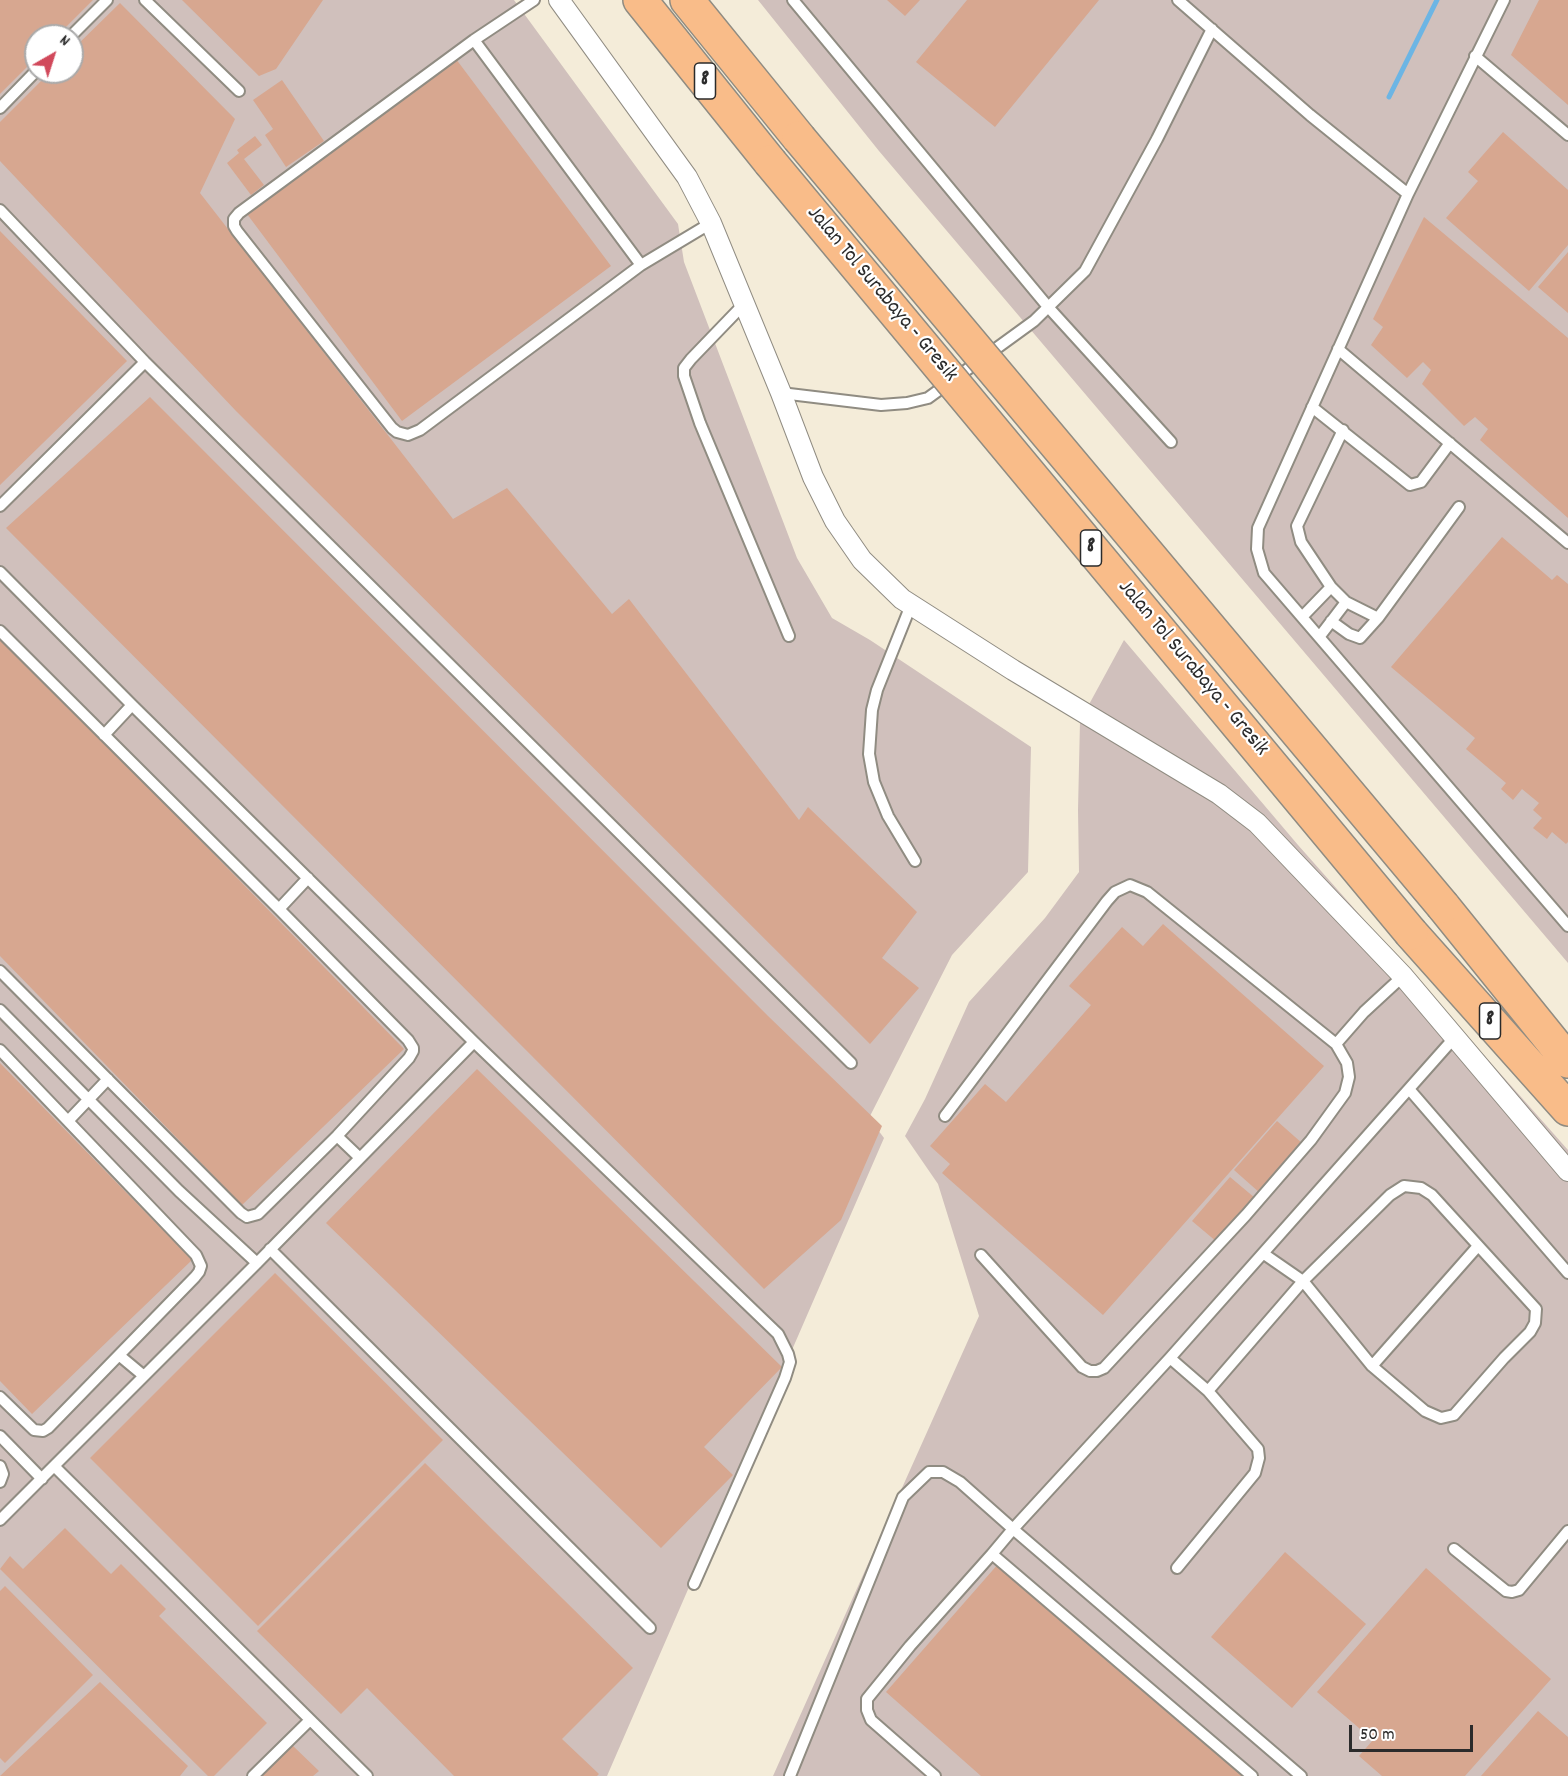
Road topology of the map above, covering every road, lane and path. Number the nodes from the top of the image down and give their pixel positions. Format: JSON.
{"nodes":[{"id":1,"x":107,"y":0,"type":"edge"},
{"id":2,"x":145,"y":0,"type":"edge"},
{"id":3,"x":534,"y":0,"type":"edge"},
{"id":4,"x":559,"y":0,"type":"edge"},
{"id":5,"x":640,"y":0,"type":"edge"},
{"id":6,"x":687,"y":0,"type":"edge"},
{"id":7,"x":793,"y":0,"type":"edge"},
{"id":8,"x":1178,"y":0,"type":"edge"},
{"id":9,"x":1504,"y":0,"type":"edge"},
{"id":10,"x":83,"y":24,"type":"edge"},
{"id":11,"x":1212,"y":29,"type":"junction"},
{"id":12,"x":474,"y":40,"type":"junction"},
{"id":13,"x":1475,"y":57,"type":"junction"},
{"id":14,"x":24,"y":84,"type":"edge"},
{"id":15,"x":239,"y":91,"type":"dead end"},
{"id":16,"x":0,"y":108,"type":"edge"},
{"id":17,"x":1568,"y":135,"type":"edge"},
{"id":18,"x":1408,"y":194,"type":"junction"},
{"id":19,"x":0,"y":210,"type":"edge"},
{"id":20,"x":711,"y":223,"type":"junction"},
{"id":21,"x":641,"y":265,"type":"junction"},
{"id":22,"x":744,"y":304,"type":"junction"},
{"id":23,"x":1048,"y":308,"type":"junction"},
{"id":24,"x":1338,"y":349,"type":"junction"},
{"id":25,"x":145,"y":362,"type":"junction"},
{"id":26,"x":781,"y":393,"type":"junction"},
{"id":27,"x":1312,"y":407,"type":"junction"},
{"id":28,"x":1343,"y":430,"type":"junction"},
{"id":29,"x":1171,"y":442,"type":"dead end"},
{"id":30,"x":1450,"y":443,"type":"junction"},
{"id":31,"x":0,"y":506,"type":"edge"},
{"id":32,"x":1459,"y":507,"type":"dead end"},
{"id":33,"x":1568,"y":543,"type":"edge"},
{"id":34,"x":0,"y":572,"type":"edge"},
{"id":35,"x":1331,"y":587,"type":"junction"},
{"id":36,"x":1346,"y":602,"type":"junction"},
{"id":37,"x":911,"y":605,"type":"junction"},
{"id":38,"x":1303,"y":616,"type":"junction"},
{"id":39,"x":1378,"y":618,"type":"junction"},
{"id":40,"x":1331,"y":621,"type":"junction"},
{"id":41,"x":0,"y":631,"type":"edge"},
{"id":42,"x":789,"y":636,"type":"dead end"},
{"id":43,"x":1320,"y":636,"type":"junction"},
{"id":44,"x":132,"y":705,"type":"junction"},
{"id":45,"x":104,"y":735,"type":"junction"},
{"id":46,"x":915,"y":861,"type":"dead end"},
{"id":47,"x":308,"y":878,"type":"junction"},
{"id":48,"x":279,"y":909,"type":"junction"},
{"id":49,"x":1568,"y":926,"type":"edge"},
{"id":50,"x":0,"y":971,"type":"edge"},
{"id":51,"x":1403,"y":976,"type":"junction"},
{"id":52,"x":0,"y":1010,"type":"edge"},
{"id":53,"x":1455,"y":1037,"type":"junction"},
{"id":54,"x":474,"y":1042,"type":"junction"},
{"id":55,"x":1336,"y":1044,"type":"junction"},
{"id":56,"x":0,"y":1050,"type":"edge"},
{"id":57,"x":1568,"y":1060,"type":"edge"},
{"id":58,"x":851,"y":1063,"type":"dead end"},
{"id":59,"x":108,"y":1079,"type":"junction"},
{"id":60,"x":1409,"y":1089,"type":"junction"},
{"id":61,"x":89,"y":1100,"type":"junction"},
{"id":62,"x":1568,"y":1109,"type":"edge"},
{"id":63,"x":945,"y":1116,"type":"dead end"},
{"id":64,"x":69,"y":1120,"type":"junction"},
{"id":65,"x":337,"y":1136,"type":"junction"},
{"id":66,"x":360,"y":1158,"type":"junction"},
{"id":67,"x":1568,"y":1171,"type":"edge"},
{"id":68,"x":1478,"y":1246,"type":"junction"},
{"id":69,"x":270,"y":1250,"type":"junction"},
{"id":70,"x":1264,"y":1254,"type":"junction"},
{"id":71,"x":981,"y":1255,"type":"dead end"},
{"id":72,"x":257,"y":1263,"type":"junction"},
{"id":73,"x":1568,"y":1273,"type":"edge"},
{"id":74,"x":1303,"y":1281,"type":"junction"},
{"id":75,"x":120,"y":1356,"type":"junction"},
{"id":76,"x":1170,"y":1358,"type":"junction"},
{"id":77,"x":1372,"y":1366,"type":"junction"},
{"id":78,"x":144,"y":1376,"type":"junction"},
{"id":79,"x":1208,"y":1391,"type":"junction"},
{"id":80,"x":0,"y":1397,"type":"edge"},
{"id":81,"x":0,"y":1436,"type":"edge"},
{"id":82,"x":0,"y":1466,"type":"edge"},
{"id":83,"x":55,"y":1467,"type":"junction"},
{"id":84,"x":42,"y":1479,"type":"junction"},
{"id":85,"x":0,"y":1482,"type":"edge"},
{"id":86,"x":0,"y":1520,"type":"edge"},
{"id":87,"x":1013,"y":1529,"type":"junction"},
{"id":88,"x":1568,"y":1531,"type":"edge"},
{"id":89,"x":1454,"y":1549,"type":"dead end"},
{"id":90,"x":992,"y":1554,"type":"junction"},
{"id":91,"x":1177,"y":1568,"type":"dead end"},
{"id":92,"x":694,"y":1584,"type":"dead end"},
{"id":93,"x":650,"y":1628,"type":"dead end"},
{"id":94,"x":310,"y":1719,"type":"junction"},
{"id":95,"x":253,"y":1776,"type":"edge"},
{"id":96,"x":367,"y":1776,"type":"edge"},
{"id":97,"x":789,"y":1776,"type":"edge"},
{"id":98,"x":935,"y":1776,"type":"edge"},
{"id":99,"x":1252,"y":1776,"type":"edge"},
{"id":100,"x":1300,"y":1776,"type":"edge"}],
"edges":[{"from":1,"to":10,"type":"lane"},
{"from":2,"to":15,"type":"lane"},
{"from":3,"to":12,"type":"lane"},
{"from":4,"to":20,"type":"street"},
{"from":5,"to":62,"type":"highway","name":"Jalan Tol Surabaya - Gresik","number":"8","bridge":true},
{"from":6,"to":57,"type":"highway","name":"Jalan Tol Surabaya - Gresik","number":"8","bridge":true},
{"from":7,"to":23,"type":"lane"},
{"from":8,"to":11,"type":"lane"},
{"from":9,"to":13,"type":"lane"},
{"from":11,"to":18,"type":"lane"},
{"from":11,"to":23,"type":"lane"},
{"from":12,"to":21,"type":"lane"},
{"from":12,"to":21,"type":"lane"},
{"from":13,"to":17,"type":"lane"},
{"from":13,"to":18,"type":"lane"},
{"from":14,"to":16,"type":"lane"},
{"from":18,"to":24,"type":"lane"},
{"from":19,"to":25,"type":"lane"},
{"from":20,"to":21,"type":"lane"},
{"from":20,"to":22,"type":"street"},
{"from":22,"to":26,"type":"street"},
{"from":22,"to":42,"type":"lane"},
{"from":23,"to":26,"type":"lane"},
{"from":23,"to":29,"type":"lane"},
{"from":24,"to":27,"type":"lane"},
{"from":24,"to":30,"type":"lane"},
{"from":25,"to":31,"type":"lane"},
{"from":25,"to":58,"type":"lane"},
{"from":26,"to":37,"type":"street"},
{"from":27,"to":28,"type":"lane"},
{"from":27,"to":38,"type":"lane"},
{"from":28,"to":30,"type":"lane"},
{"from":28,"to":35,"type":"lane"},
{"from":30,"to":33,"type":"lane"},
{"from":32,"to":39,"type":"lane"},
{"from":34,"to":44,"type":"lane"},
{"from":35,"to":36,"type":"lane"},
{"from":35,"to":38,"type":"lane"},
{"from":36,"to":39,"type":"lane"},
{"from":36,"to":40,"type":"lane"},
{"from":37,"to":46,"type":"lane"},
{"from":37,"to":51,"type":"street"},
{"from":38,"to":43,"type":"lane"},
{"from":39,"to":40,"type":"lane"},
{"from":40,"to":43,"type":"lane"},
{"from":41,"to":45,"type":"lane"},
{"from":43,"to":49,"type":"lane"},
{"from":44,"to":45,"type":"lane"},
{"from":44,"to":47,"type":"lane"},
{"from":45,"to":48,"type":"lane"},
{"from":47,"to":48,"type":"lane"},
{"from":47,"to":54,"type":"lane"},
{"from":48,"to":65,"type":"lane"},
{"from":50,"to":59,"type":"lane"},
{"from":51,"to":53,"type":"street"},
{"from":51,"to":55,"type":"lane"},
{"from":52,"to":61,"type":"lane"},
{"from":53,"to":60,"type":"lane"},
{"from":53,"to":67,"type":"street"},
{"from":54,"to":66,"type":"lane"},
{"from":54,"to":92,"type":"lane"},
{"from":55,"to":63,"type":"lane"},
{"from":55,"to":71,"type":"lane"},
{"from":56,"to":64,"type":"lane"},
{"from":59,"to":61,"type":"lane"},
{"from":59,"to":65,"type":"lane"},
{"from":60,"to":70,"type":"lane"},
{"from":60,"to":73,"type":"lane"},
{"from":61,"to":64,"type":"lane"},
{"from":61,"to":72,"type":"lane"},
{"from":64,"to":75,"type":"lane"},
{"from":65,"to":66,"type":"lane"},
{"from":66,"to":69,"type":"lane"},
{"from":68,"to":74,"type":"lane"},
{"from":68,"to":77,"type":"lane"},
{"from":68,"to":77,"type":"lane"},
{"from":69,"to":72,"type":"lane"},
{"from":69,"to":93,"type":"lane"},
{"from":70,"to":74,"type":"lane"},
{"from":70,"to":76,"type":"lane"},
{"from":72,"to":78,"type":"lane"},
{"from":74,"to":77,"type":"lane"},
{"from":74,"to":79,"type":"lane"},
{"from":75,"to":78,"type":"lane"},
{"from":75,"to":80,"type":"lane"},
{"from":76,"to":79,"type":"lane"},
{"from":76,"to":87,"type":"lane"},
{"from":78,"to":83,"type":"lane"},
{"from":79,"to":91,"type":"lane"},
{"from":81,"to":84,"type":"lane"},
{"from":82,"to":85,"type":"lane"},
{"from":83,"to":84,"type":"lane"},
{"from":83,"to":94,"type":"lane"},
{"from":84,"to":86,"type":"lane"},
{"from":87,"to":90,"type":"lane"},
{"from":87,"to":97,"type":"lane"},
{"from":87,"to":100,"type":"lane"},
{"from":88,"to":89,"type":"lane"},
{"from":90,"to":98,"type":"lane"},
{"from":90,"to":99,"type":"lane"},
{"from":94,"to":95,"type":"lane"},
{"from":94,"to":96,"type":"lane"}]}
